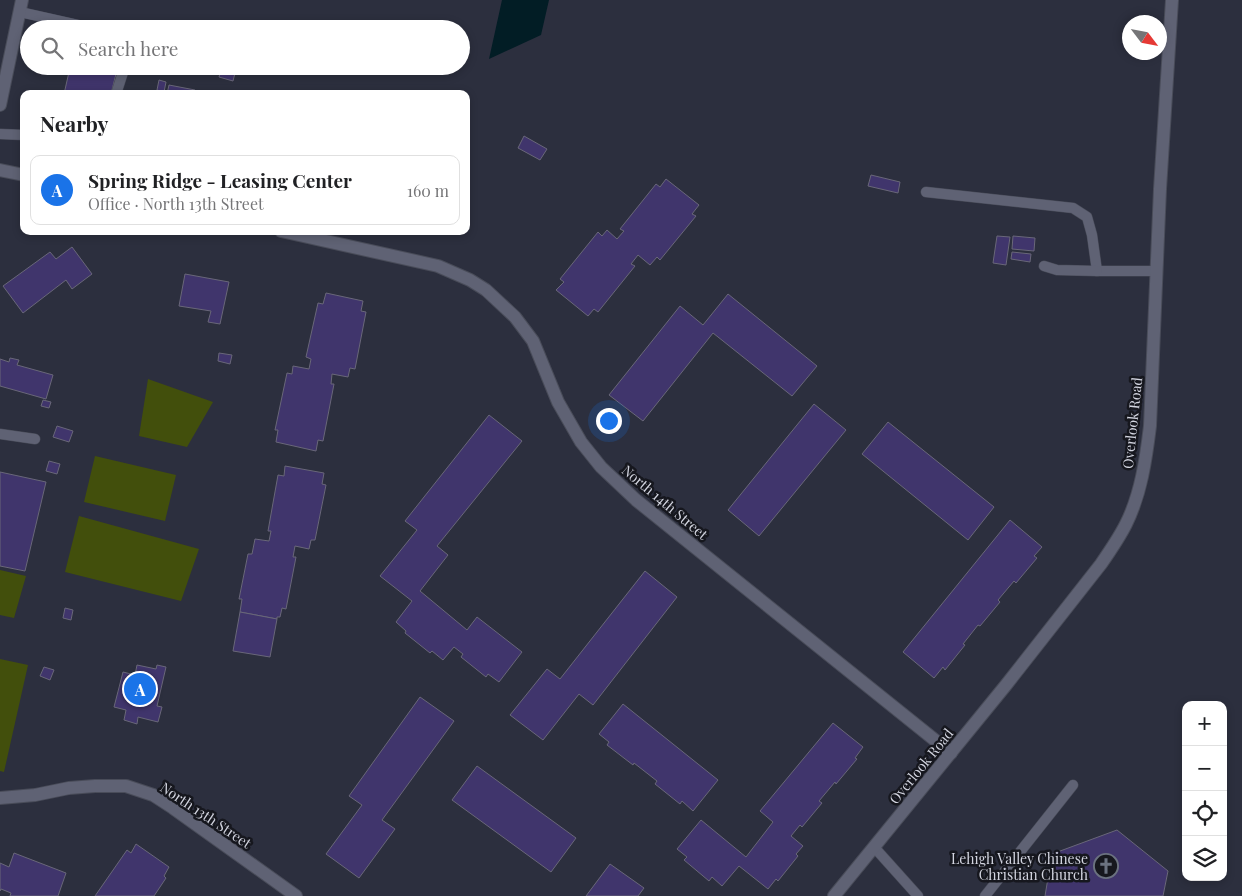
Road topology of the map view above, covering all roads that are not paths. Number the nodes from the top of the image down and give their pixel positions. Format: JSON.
{"nodes":[{"id":1,"x":1172,"y":0,"type":"edge"},
{"id":2,"x":21,"y":6,"type":"edge"},
{"id":3,"x":67,"y":20,"type":"edge"},
{"id":4,"x":121,"y":75,"type":"edge"},
{"id":5,"x":117,"y":90,"type":"edge"},
{"id":6,"x":0,"y":105,"type":"edge"},
{"id":7,"x":0,"y":134,"type":"edge"},
{"id":8,"x":20,"y":135,"type":"edge"},
{"id":9,"x":0,"y":170,"type":"edge"},
{"id":10,"x":20,"y":174,"type":"edge"},
{"id":11,"x":926,"y":192,"type":"dead end"},
{"id":12,"x":299,"y":235,"type":"edge"},
{"id":13,"x":1044,"y":266,"type":"dead end"},
{"id":14,"x":1097,"y":271,"type":"junction"},
{"id":15,"x":1157,"y":271,"type":"junction"},
{"id":16,"x":0,"y":434,"type":"edge"},
{"id":17,"x":35,"y":440,"type":"dead end"},
{"id":18,"x":951,"y":753,"type":"junction"},
{"id":19,"x":1072,"y":785,"type":"dead end"},
{"id":20,"x":0,"y":798,"type":"edge"},
{"id":21,"x":874,"y":847,"type":"junction"},
{"id":22,"x":296,"y":896,"type":"edge"},
{"id":23,"x":834,"y":896,"type":"edge"},
{"id":24,"x":918,"y":896,"type":"edge"},
{"id":25,"x":985,"y":896,"type":"edge"}],
"edges":[{"from":1,"to":15,"type":"street","name":"Overlook Road"},
{"from":2,"to":3,"type":"lane"},
{"from":2,"to":6,"type":"street"},
{"from":4,"to":5,"type":"lane"},
{"from":7,"to":8,"type":"lane"},
{"from":9,"to":10,"type":"street"},
{"from":11,"to":14,"type":"lane"},
{"from":12,"to":18,"type":"street","name":"North 14th Street"},
{"from":13,"to":14,"type":"lane"},
{"from":14,"to":15,"type":"lane"},
{"from":15,"to":18,"type":"street","name":"Overlook Road"},
{"from":16,"to":17,"type":"lane"},
{"from":18,"to":21,"type":"street","name":"Overlook Road"},
{"from":19,"to":25,"type":"lane"},
{"from":20,"to":22,"type":"street","name":"North 13th Street"},
{"from":21,"to":23,"type":"street","name":"Overlook Road"},
{"from":21,"to":24,"type":"lane"}]}
